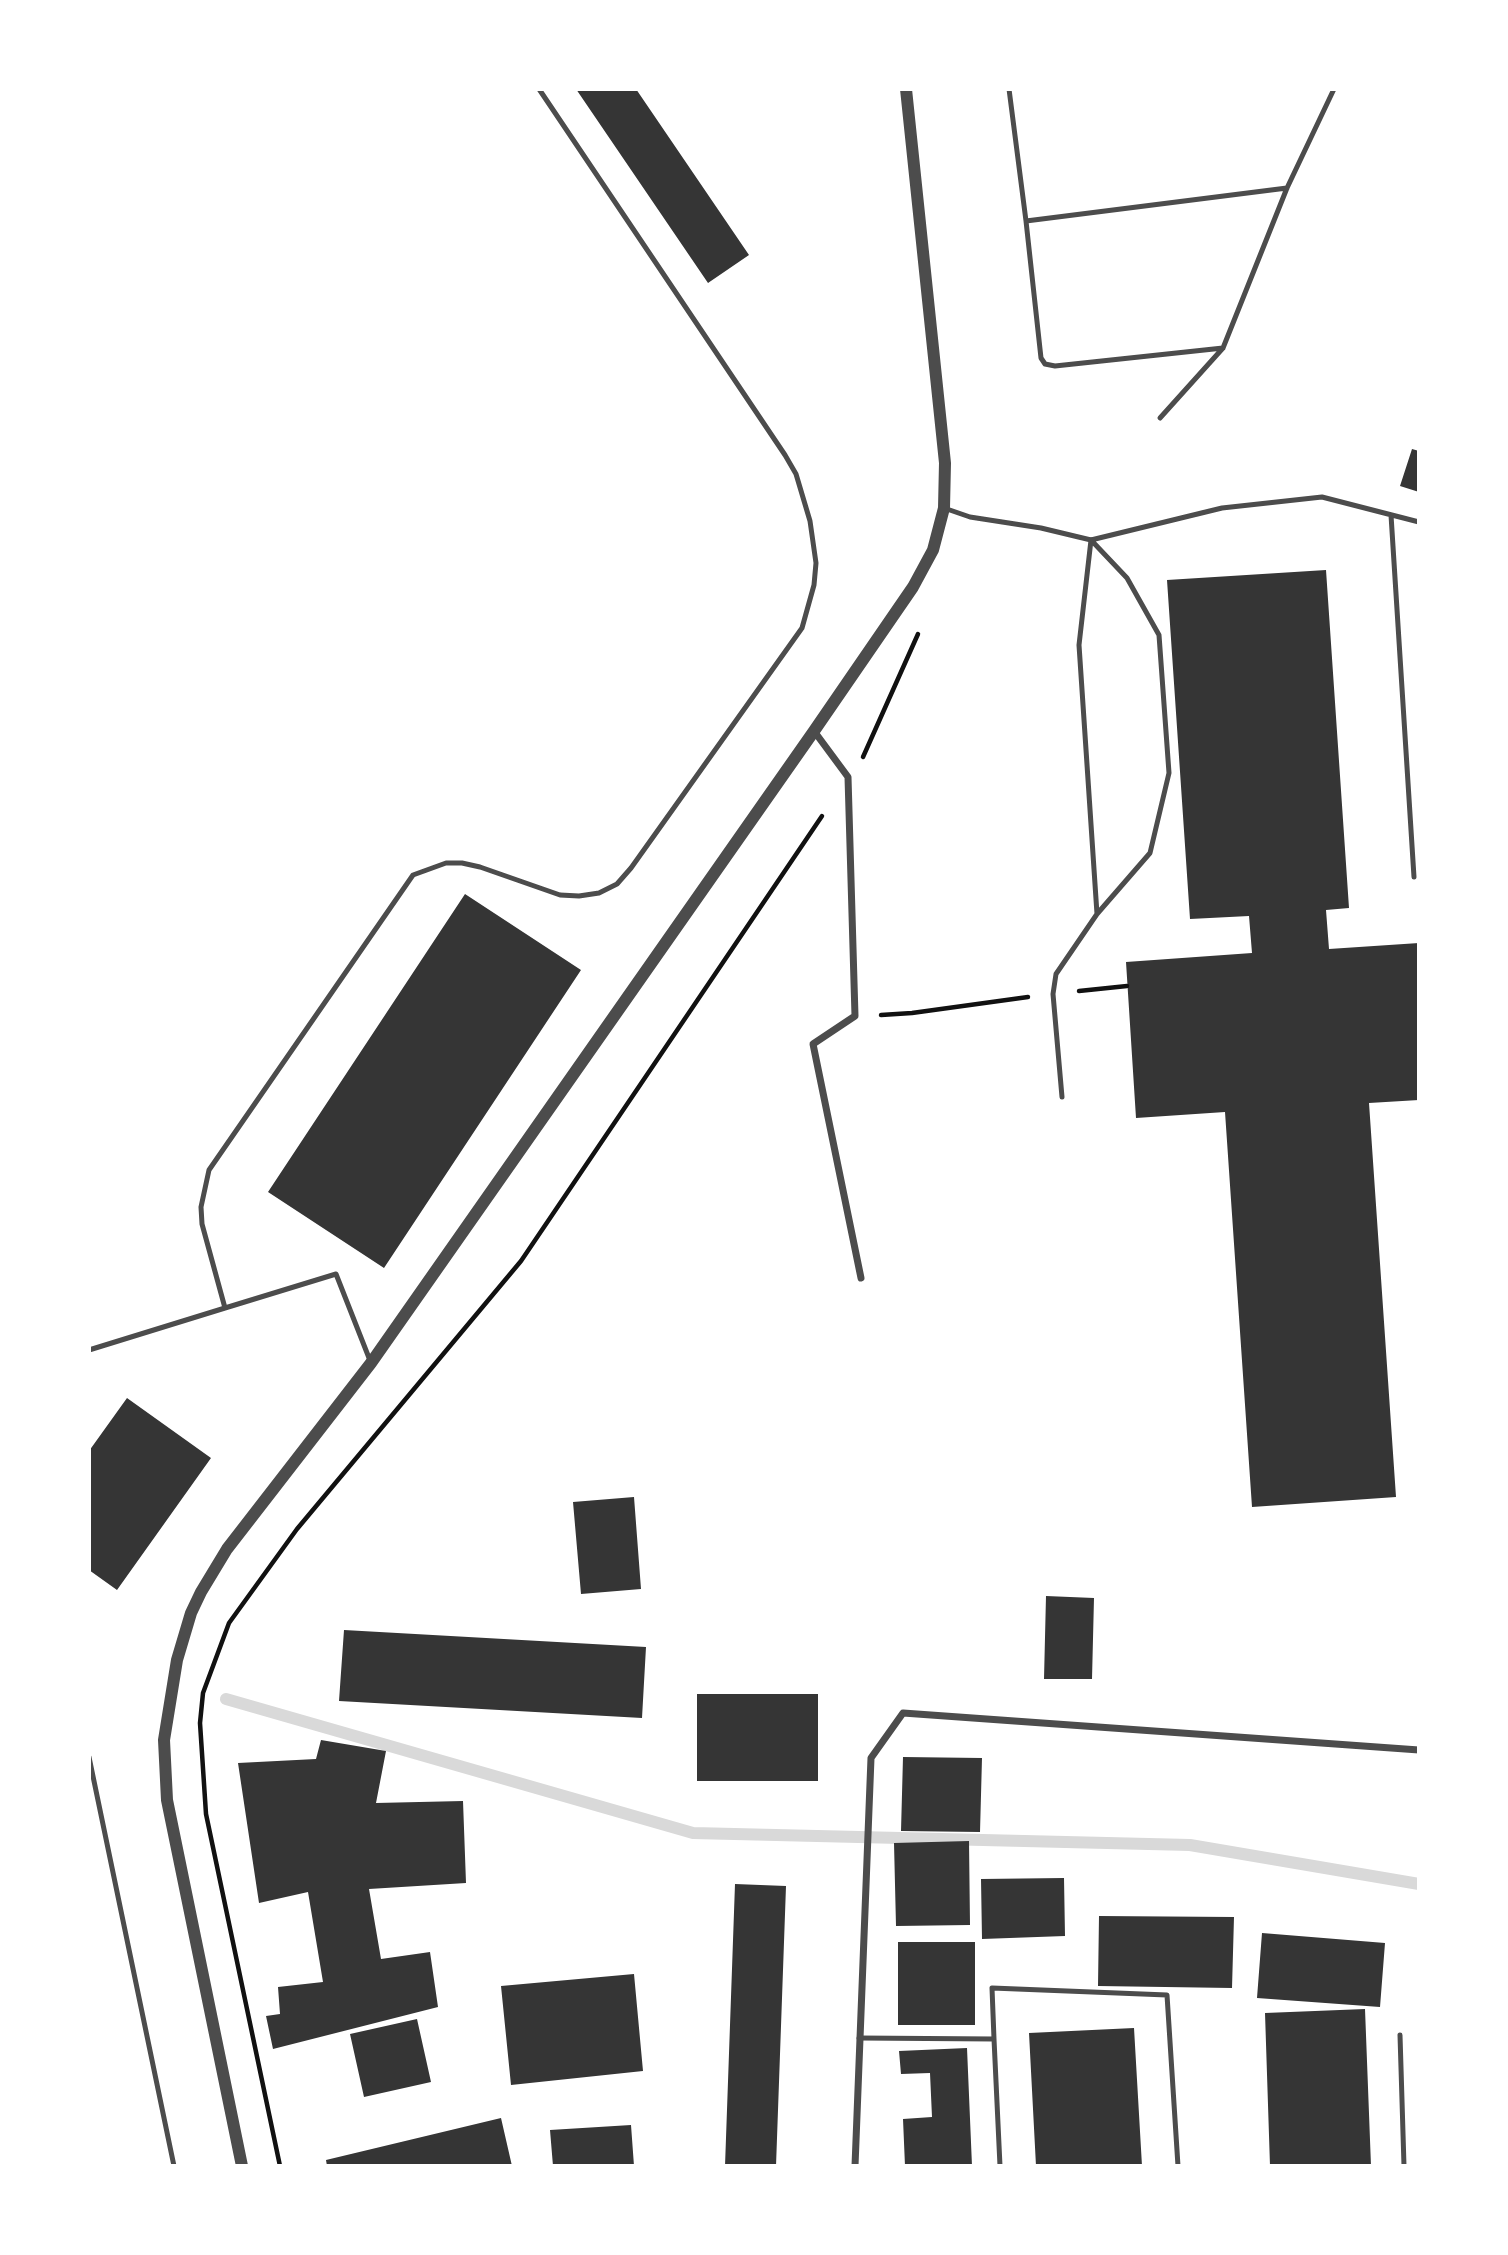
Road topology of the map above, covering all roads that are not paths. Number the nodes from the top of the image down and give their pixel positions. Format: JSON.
{"nodes":[{"id":1,"x":539,"y":89,"type":"edge"},
{"id":2,"x":906,"y":89,"type":"edge"},
{"id":3,"x":1009,"y":89,"type":"edge"},
{"id":4,"x":1334,"y":89,"type":"edge"},
{"id":5,"x":1287,"y":188,"type":"junction"},
{"id":6,"x":1026,"y":221,"type":"junction"},
{"id":7,"x":1223,"y":348,"type":"junction"},
{"id":8,"x":1160,"y":418,"type":"dead end"},
{"id":9,"x":944,"y":508,"type":"junction"},
{"id":10,"x":1391,"y":515,"type":"junction"},
{"id":11,"x":1419,"y":522,"type":"edge"},
{"id":12,"x":1091,"y":540,"type":"junction"},
{"id":13,"x":814,"y":731,"type":"junction"},
{"id":14,"x":1414,"y":877,"type":"dead end"},
{"id":15,"x":1097,"y":915,"type":"junction"},
{"id":16,"x":1062,"y":1097,"type":"dead end"},
{"id":17,"x":861,"y":1278,"type":"dead end"},
{"id":18,"x":225,"y":1308,"type":"junction"},
{"id":19,"x":89,"y":1350,"type":"edge"},
{"id":20,"x":371,"y":1363,"type":"junction"},
{"id":21,"x":1419,"y":1750,"type":"edge"},
{"id":22,"x":89,"y":1758,"type":"edge"},
{"id":23,"x":1400,"y":2035,"type":"dead end"},
{"id":24,"x":859,"y":2038,"type":"junction"},
{"id":25,"x":994,"y":2039,"type":"junction"},
{"id":26,"x":174,"y":2166,"type":"edge"},
{"id":27,"x":242,"y":2166,"type":"edge"},
{"id":28,"x":855,"y":2166,"type":"edge"},
{"id":29,"x":1000,"y":2166,"type":"edge"},
{"id":30,"x":1178,"y":2166,"type":"edge"},
{"id":31,"x":1404,"y":2166,"type":"edge"}],
"edges":[{"from":1,"to":18,"type":"lane"},
{"from":2,"to":9,"type":"street"},
{"from":3,"to":6,"type":"lane"},
{"from":4,"to":5,"type":"lane"},
{"from":5,"to":6,"type":"lane"},
{"from":5,"to":7,"type":"lane"},
{"from":6,"to":7,"type":"lane"},
{"from":7,"to":8,"type":"lane"},
{"from":9,"to":12,"type":"lane"},
{"from":9,"to":13,"type":"street"},
{"from":10,"to":11,"type":"lane"},
{"from":10,"to":12,"type":"lane"},
{"from":10,"to":14,"type":"lane"},
{"from":12,"to":15,"type":"lane"},
{"from":12,"to":15,"type":"lane"},
{"from":13,"to":17,"type":"street"},
{"from":13,"to":20,"type":"street"},
{"from":15,"to":16,"type":"lane"},
{"from":18,"to":19,"type":"lane"},
{"from":18,"to":20,"type":"lane"},
{"from":20,"to":27,"type":"street"},
{"from":21,"to":24,"type":"street"},
{"from":22,"to":26,"type":"lane"},
{"from":23,"to":31,"type":"lane"},
{"from":24,"to":25,"type":"lane"},
{"from":24,"to":28,"type":"street"},
{"from":25,"to":29,"type":"lane"},
{"from":25,"to":30,"type":"lane"}]}
